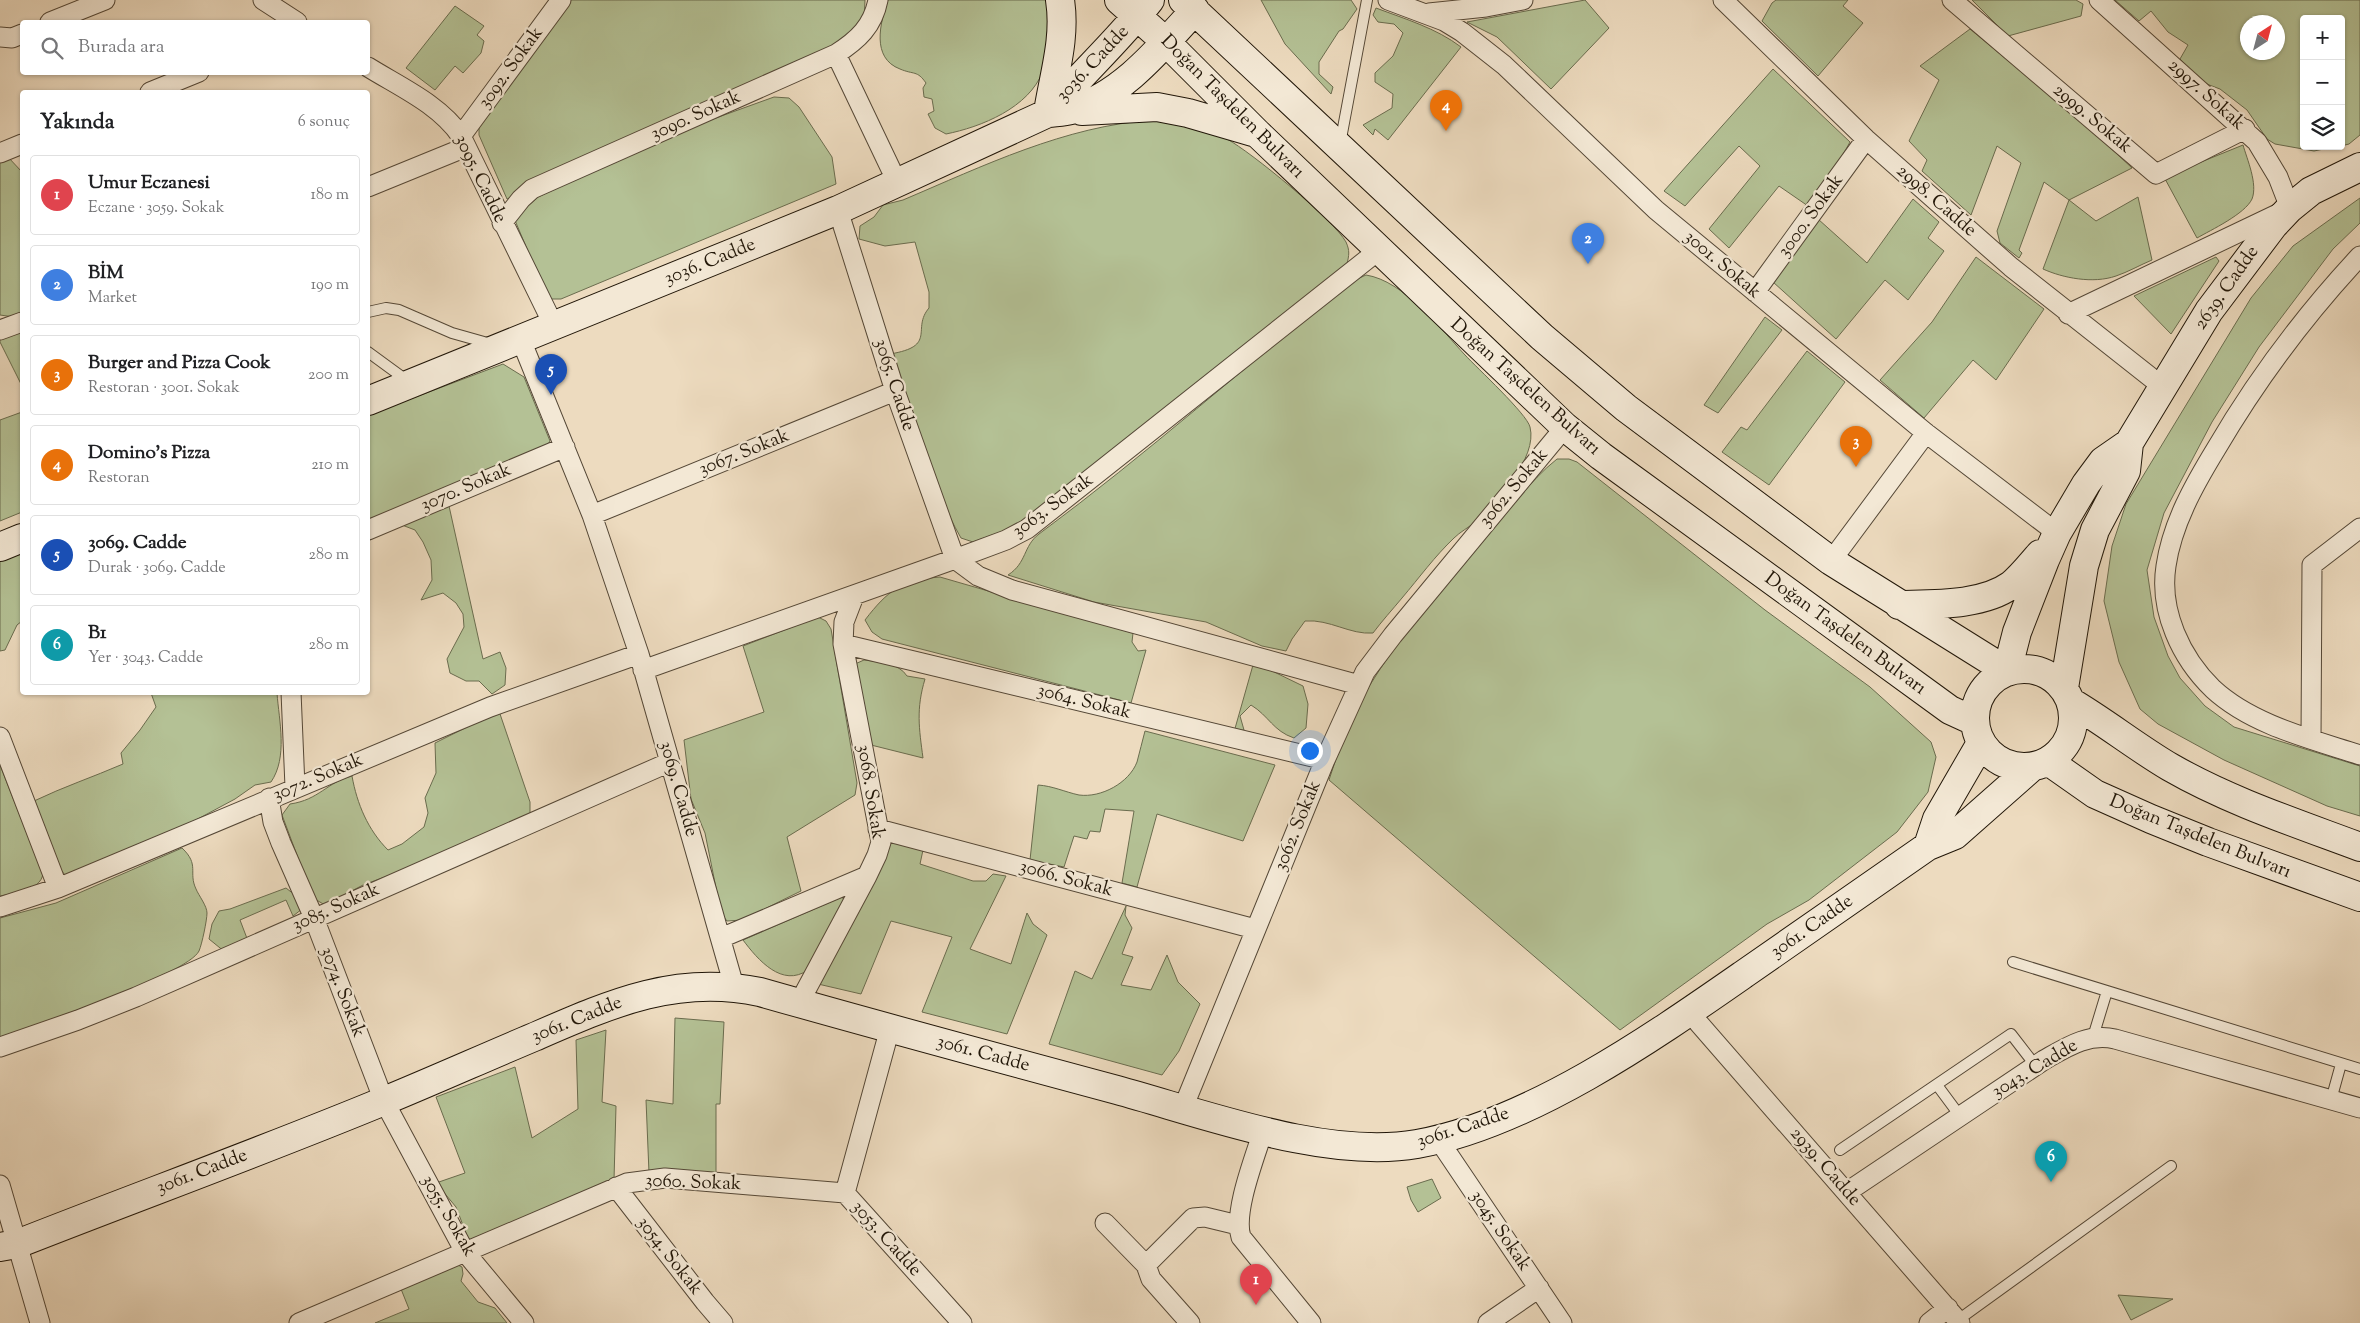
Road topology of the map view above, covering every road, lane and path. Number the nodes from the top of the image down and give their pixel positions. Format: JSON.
{"nodes":[{"id":1,"x":105,"y":0,"type":"edge"},
{"id":2,"x":263,"y":0,"type":"edge"},
{"id":3,"x":561,"y":0,"type":"edge"},
{"id":4,"x":878,"y":0,"type":"edge"},
{"id":5,"x":1060,"y":0,"type":"edge"},
{"id":6,"x":1367,"y":0,"type":"edge"},
{"id":7,"x":1388,"y":0,"type":"edge"},
{"id":8,"x":1523,"y":0,"type":"edge"},
{"id":9,"x":1723,"y":0,"type":"edge"},
{"id":10,"x":1952,"y":0,"type":"edge"},
{"id":11,"x":2099,"y":0,"type":"edge"},
{"id":12,"x":1192,"y":3,"type":"edge"},
{"id":13,"x":1136,"y":5,"type":"edge"},
{"id":14,"x":1425,"y":13,"type":"junction"},
{"id":15,"x":55,"y":20,"type":"edge"},
{"id":16,"x":294,"y":20,"type":"edge"},
{"id":17,"x":20,"y":35,"type":"edge"},
{"id":18,"x":0,"y":37,"type":"edge"},
{"id":19,"x":1166,"y":42,"type":"junction"},
{"id":20,"x":836,"y":54,"type":"junction"},
{"id":21,"x":370,"y":68,"type":"edge"},
{"id":22,"x":192,"y":75,"type":"edge"},
{"id":23,"x":155,"y":90,"type":"edge"},
{"id":24,"x":1048,"y":113,"type":"junction"},
{"id":25,"x":2245,"y":130,"type":"junction"},
{"id":26,"x":1256,"y":133,"type":"junction"},
{"id":27,"x":1866,"y":139,"type":"junction"},
{"id":28,"x":464,"y":141,"type":"junction"},
{"id":29,"x":20,"y":145,"type":"edge"},
{"id":30,"x":1340,"y":146,"type":"junction"},
{"id":31,"x":0,"y":154,"type":"edge"},
{"id":32,"x":2360,"y":167,"type":"edge"},
{"id":33,"x":898,"y":182,"type":"junction"},
{"id":34,"x":370,"y":186,"type":"edge"},
{"id":35,"x":2290,"y":208,"type":"junction"},
{"id":36,"x":838,"y":210,"type":"junction"},
{"id":37,"x":502,"y":224,"type":"junction"},
{"id":38,"x":1379,"y":250,"type":"junction"},
{"id":39,"x":2360,"y":256,"type":"edge"},
{"id":40,"x":1755,"y":292,"type":"junction"},
{"id":41,"x":370,"y":312,"type":"edge"},
{"id":42,"x":2068,"y":314,"type":"junction"},
{"id":43,"x":20,"y":323,"type":"edge"},
{"id":44,"x":554,"y":326,"type":"junction"},
{"id":45,"x":0,"y":330,"type":"edge"},
{"id":46,"x":513,"y":344,"type":"junction"},
{"id":47,"x":370,"y":353,"type":"edge"},
{"id":48,"x":411,"y":384,"type":"junction"},
{"id":49,"x":2163,"y":387,"type":"junction"},
{"id":50,"x":895,"y":391,"type":"junction"},
{"id":51,"x":370,"y":400,"type":"edge"},
{"id":52,"x":1564,"y":427,"type":"junction"},
{"id":53,"x":1926,"y":433,"type":"junction"},
{"id":54,"x":2129,"y":443,"type":"junction"},
{"id":55,"x":564,"y":447,"type":"junction"},
{"id":56,"x":592,"y":515,"type":"junction"},
{"id":57,"x":2360,"y":528,"type":"edge"},
{"id":58,"x":370,"y":529,"type":"edge"},
{"id":59,"x":2057,"y":533,"type":"junction"},
{"id":60,"x":20,"y":539,"type":"edge"},
{"id":61,"x":0,"y":547,"type":"edge"},
{"id":62,"x":954,"y":559,"type":"junction"},
{"id":63,"x":1831,"y":561,"type":"junction"},
{"id":64,"x":854,"y":596,"type":"junction"},
{"id":65,"x":1898,"y":605,"type":"junction"},
{"id":66,"x":843,"y":644,"type":"junction"},
{"id":67,"x":641,"y":662,"type":"junction"},
{"id":68,"x":2007,"y":671,"type":"junction"},
{"id":69,"x":1359,"y":685,"type":"junction"},
{"id":70,"x":291,"y":695,"type":"edge"},
{"id":71,"x":2067,"y":695,"type":"junction"},
{"id":72,"x":1978,"y":732,"type":"junction"},
{"id":73,"x":0,"y":737,"type":"edge"},
{"id":74,"x":2311,"y":739,"type":"junction"},
{"id":75,"x":2360,"y":755,"type":"edge"},
{"id":76,"x":1325,"y":760,"type":"junction"},
{"id":77,"x":670,"y":762,"type":"junction"},
{"id":78,"x":2040,"y":764,"type":"junction"},
{"id":79,"x":295,"y":787,"type":"junction"},
{"id":80,"x":269,"y":798,"type":"junction"},
{"id":81,"x":878,"y":829,"type":"junction"},
{"id":82,"x":1928,"y":846,"type":"junction"},
{"id":83,"x":2360,"y":847,"type":"edge"},
{"id":84,"x":867,"y":876,"type":"junction"},
{"id":85,"x":58,"y":888,"type":"junction"},
{"id":86,"x":2360,"y":897,"type":"edge"},
{"id":87,"x":0,"y":907,"type":"edge"},
{"id":88,"x":314,"y":918,"type":"junction"},
{"id":89,"x":1255,"y":929,"type":"junction"},
{"id":90,"x":721,"y":938,"type":"junction"},
{"id":91,"x":2013,"y":962,"type":"dead end"},
{"id":92,"x":734,"y":986,"type":"junction"},
{"id":93,"x":2107,"y":991,"type":"junction"},
{"id":94,"x":799,"y":1003,"type":"junction"},
{"id":95,"x":1689,"y":1012,"type":"junction"},
{"id":96,"x":890,"y":1028,"type":"junction"},
{"id":97,"x":2094,"y":1037,"type":"junction"},
{"id":98,"x":0,"y":1047,"type":"edge"},
{"id":99,"x":2341,"y":1064,"type":"junction"},
{"id":100,"x":2035,"y":1065,"type":"junction"},
{"id":101,"x":2360,"y":1069,"type":"edge"},
{"id":102,"x":1937,"y":1085,"type":"junction"},
{"id":103,"x":2331,"y":1100,"type":"junction"},
{"id":104,"x":384,"y":1101,"type":"junction"},
{"id":105,"x":1183,"y":1108,"type":"junction"},
{"id":106,"x":2360,"y":1108,"type":"edge"},
{"id":107,"x":1960,"y":1116,"type":"junction"},
{"id":108,"x":1263,"y":1130,"type":"junction"},
{"id":109,"x":1438,"y":1139,"type":"junction"},
{"id":110,"x":1840,"y":1150,"type":"dead end"},
{"id":111,"x":2171,"y":1166,"type":"dead end"},
{"id":112,"x":0,"y":1185,"type":"edge"},
{"id":113,"x":616,"y":1187,"type":"junction"},
{"id":114,"x":1847,"y":1192,"type":"junction"},
{"id":115,"x":845,"y":1193,"type":"junction"},
{"id":116,"x":1105,"y":1223,"type":"dead end"},
{"id":117,"x":1238,"y":1225,"type":"junction"},
{"id":118,"x":8,"y":1245,"type":"edge"},
{"id":119,"x":465,"y":1252,"type":"junction"},
{"id":120,"x":1146,"y":1266,"type":"junction"},
{"id":121,"x":1538,"y":1288,"type":"junction"},
{"id":122,"x":1955,"y":1317,"type":"edge"},
{"id":123,"x":40,"y":1323,"type":"edge"},
{"id":124,"x":299,"y":1323,"type":"edge"},
{"id":125,"x":524,"y":1323,"type":"edge"},
{"id":126,"x":723,"y":1323,"type":"edge"},
{"id":127,"x":962,"y":1323,"type":"edge"},
{"id":128,"x":1190,"y":1323,"type":"edge"},
{"id":129,"x":1311,"y":1323,"type":"edge"},
{"id":130,"x":1488,"y":1323,"type":"edge"},
{"id":131,"x":1562,"y":1323,"type":"edge"},
{"id":132,"x":1929,"y":1323,"type":"edge"}],
"edges":[{"from":1,"to":15,"type":"street"},
{"from":2,"to":16,"type":"street"},
{"from":3,"to":28,"type":"street","name":"3092. Sokak"},
{"from":4,"to":20,"type":"street","name":"3090. Sokak"},
{"from":5,"to":24,"type":"street"},
{"from":6,"to":30,"type":"lane"},
{"from":7,"to":14,"type":"street","name":"3001. Sokak"},
{"from":8,"to":14,"type":"street"},
{"from":9,"to":27,"type":"street","name":"2998. Cadde"},
{"from":10,"to":25,"type":"street","name":"2999. Sokak"},
{"from":11,"to":25,"type":"street","name":"2997. Sokak"},
{"from":12,"to":19,"type":"street","name":"3036. Cadde"},
{"from":12,"to":30,"type":"street"},
{"from":13,"to":19,"type":"street","name":"Doğan Taşdelen Bulvarı"},
{"from":13,"to":24,"type":"street","name":"3036. Cadde"},
{"from":14,"to":40,"type":"street","name":"3001. Sokak"},
{"from":17,"to":18,"type":"street"},
{"from":19,"to":24,"type":"street","name":"3036. Cadde"},
{"from":19,"to":26,"type":"street","name":"Doğan Taşdelen Bulvarı"},
{"from":20,"to":33,"type":"street"},
{"from":20,"to":37,"type":"street","name":"3090. Sokak"},
{"from":21,"to":28,"type":"street","name":"3095. Cadde"},
{"from":22,"to":23,"type":"street"},
{"from":24,"to":26,"type":"street"},
{"from":24,"to":33,"type":"street","name":"3036. Cadde"},
{"from":25,"to":35,"type":"street","name":"2997. Sokak"},
{"from":26,"to":38,"type":"street","name":"Doğan Taşdelen Bulvarı"},
{"from":27,"to":40,"type":"street","name":"3000. Sokak"},
{"from":27,"to":42,"type":"street","name":"2998. Cadde"},
{"from":28,"to":34,"type":"street"},
{"from":28,"to":37,"type":"street","name":"3095. Cadde"},
{"from":29,"to":31,"type":"street"},
{"from":30,"to":63,"type":"street"},
{"from":32,"to":35,"type":"street","name":"2639. Cadde"},
{"from":33,"to":36,"type":"street","name":"3036. Cadde"},
{"from":35,"to":42,"type":"street"},
{"from":35,"to":49,"type":"street","name":"2639. Cadde"},
{"from":36,"to":44,"type":"street","name":"3036. Cadde"},
{"from":36,"to":50,"type":"street","name":"3065. Cadde"},
{"from":37,"to":44,"type":"street","name":"3095. Cadde"},
{"from":38,"to":52,"type":"street","name":"Doğan Taşdelen Bulvarı"},
{"from":38,"to":62,"type":"street","name":"3063. Sokak"},
{"from":39,"to":74,"type":"street"},
{"from":40,"to":53,"type":"street","name":"3001. Sokak"},
{"from":41,"to":46,"type":"lane"},
{"from":42,"to":49,"type":"street","name":"2998. Cadde"},
{"from":43,"to":45,"type":"street"},
{"from":44,"to":46,"type":"street","name":"3036. Cadde"},
{"from":46,"to":48,"type":"street","name":"3036. Cadde"},
{"from":46,"to":55,"type":"street","name":"3069. Cadde"},
{"from":47,"to":48,"type":"lane"},
{"from":48,"to":51,"type":"street","name":"3036. Cadde"},
{"from":49,"to":54,"type":"street","name":"2639. Cadde"},
{"from":50,"to":56,"type":"street","name":"3067. Sokak"},
{"from":50,"to":62,"type":"street","name":"3065. Cadde"},
{"from":52,"to":69,"type":"street","name":"3062. Sokak"},
{"from":52,"to":72,"type":"street","name":"Doğan Taşdelen Bulvarı"},
{"from":53,"to":59,"type":"street","name":"3001. Sokak"},
{"from":53,"to":63,"type":"street"},
{"from":54,"to":59,"type":"street","name":"2639. Cadde"},
{"from":54,"to":71,"type":"street","name":"2639. Cadde"},
{"from":55,"to":56,"type":"street","name":"3069. Cadde"},
{"from":55,"to":58,"type":"street","name":"3070. Sokak"},
{"from":56,"to":67,"type":"street","name":"3069. Cadde"},
{"from":57,"to":74,"type":"street"},
{"from":59,"to":65,"type":"street"},
{"from":59,"to":68,"type":"street","name":"2639. Cadde"},
{"from":60,"to":61,"type":"street"},
{"from":62,"to":64,"type":"street","name":"3063. Sokak"},
{"from":62,"to":69,"type":"street"},
{"from":63,"to":65,"type":"street"},
{"from":64,"to":66,"type":"street","name":"3068. Sokak"},
{"from":64,"to":67,"type":"street","name":"3063. Sokak"},
{"from":65,"to":68,"type":"street"},
{"from":66,"to":76,"type":"street","name":"3064. Sokak"},
{"from":66,"to":81,"type":"street","name":"3068. Sokak"},
{"from":67,"to":77,"type":"street","name":"3069. Cadde"},
{"from":67,"to":79,"type":"street","name":"3072. Sokak"},
{"from":68,"to":71,"type":"street"},
{"from":68,"to":72,"type":"street"},
{"from":69,"to":76,"type":"street","name":"3062. Sokak"},
{"from":70,"to":79,"type":"street"},
{"from":71,"to":78,"type":"street"},
{"from":71,"to":83,"type":"street"},
{"from":72,"to":78,"type":"street","name":"Doğan Taşdelen Bulvarı"},
{"from":72,"to":82,"type":"street"},
{"from":73,"to":85,"type":"street"},
{"from":74,"to":75,"type":"street"},
{"from":76,"to":89,"type":"street","name":"3062. Sokak"},
{"from":77,"to":88,"type":"street","name":"3085. Sokak"},
{"from":77,"to":90,"type":"street","name":"3069. Cadde"},
{"from":78,"to":82,"type":"street","name":"3061. Cadde"},
{"from":78,"to":86,"type":"street","name":"Doğan Taşdelen Bulvarı"},
{"from":79,"to":80,"type":"street","name":"3072. Sokak"},
{"from":80,"to":85,"type":"street","name":"3072. Sokak"},
{"from":80,"to":88,"type":"street","name":"3074. Sokak"},
{"from":81,"to":84,"type":"street","name":"3068. Sokak"},
{"from":81,"to":89,"type":"street","name":"3066. Sokak"},
{"from":82,"to":95,"type":"street","name":"3061. Cadde"},
{"from":84,"to":90,"type":"street"},
{"from":84,"to":94,"type":"street","name":"3068. Sokak"},
{"from":85,"to":87,"type":"street","name":"3072. Sokak"},
{"from":88,"to":98,"type":"street","name":"3085. Sokak"},
{"from":88,"to":104,"type":"street","name":"3074. Sokak"},
{"from":89,"to":105,"type":"street","name":"3062. Sokak"},
{"from":90,"to":92,"type":"street","name":"3069. Cadde"},
{"from":91,"to":93,"type":"lane"},
{"from":92,"to":94,"type":"street","name":"3061. Cadde"},
{"from":92,"to":104,"type":"street","name":"3061. Cadde"},
{"from":93,"to":97,"type":"lane"},
{"from":93,"to":99,"type":"lane"},
{"from":94,"to":96,"type":"street","name":"3061. Cadde"},
{"from":95,"to":109,"type":"street","name":"3061. Cadde"},
{"from":95,"to":114,"type":"street","name":"2939. Cadde"},
{"from":96,"to":105,"type":"street","name":"3061. Cadde"},
{"from":96,"to":115,"type":"street","name":"3053. Cadde"},
{"from":97,"to":100,"type":"street","name":"3043. Cadde"},
{"from":97,"to":103,"type":"street","name":"3043. Cadde"},
{"from":99,"to":101,"type":"lane"},
{"from":99,"to":103,"type":"lane"},
{"from":100,"to":102,"type":"lane"},
{"from":100,"to":107,"type":"street","name":"3043. Cadde"},
{"from":102,"to":107,"type":"lane"},
{"from":102,"to":110,"type":"lane"},
{"from":103,"to":106,"type":"street","name":"3043. Cadde"},
{"from":104,"to":118,"type":"street","name":"3061. Cadde"},
{"from":104,"to":119,"type":"street","name":"3055. Sokak"},
{"from":105,"to":108,"type":"street","name":"3061. Cadde"},
{"from":107,"to":114,"type":"street","name":"3043. Cadde"},
{"from":108,"to":109,"type":"street","name":"3061. Cadde"},
{"from":108,"to":117,"type":"street"},
{"from":109,"to":121,"type":"street","name":"3045. Sokak"},
{"from":111,"to":122,"type":"lane"},
{"from":112,"to":118,"type":"street"},
{"from":113,"to":115,"type":"street","name":"3060. Sokak"},
{"from":113,"to":119,"type":"street","name":"3060. Sokak"},
{"from":113,"to":126,"type":"street","name":"3054. Sokak"},
{"from":114,"to":122,"type":"street","name":"2939. Cadde"},
{"from":115,"to":127,"type":"street","name":"3053. Cadde"},
{"from":116,"to":120,"type":"street"},
{"from":117,"to":120,"type":"street"},
{"from":117,"to":129,"type":"street"},
{"from":118,"to":123,"type":"street"},
{"from":119,"to":124,"type":"street","name":"3060. Sokak"},
{"from":119,"to":125,"type":"street","name":"3055. Sokak"},
{"from":120,"to":128,"type":"street"},
{"from":121,"to":130,"type":"street"},
{"from":121,"to":131,"type":"street","name":"3045. Sokak"},
{"from":122,"to":132,"type":"street"}]}
